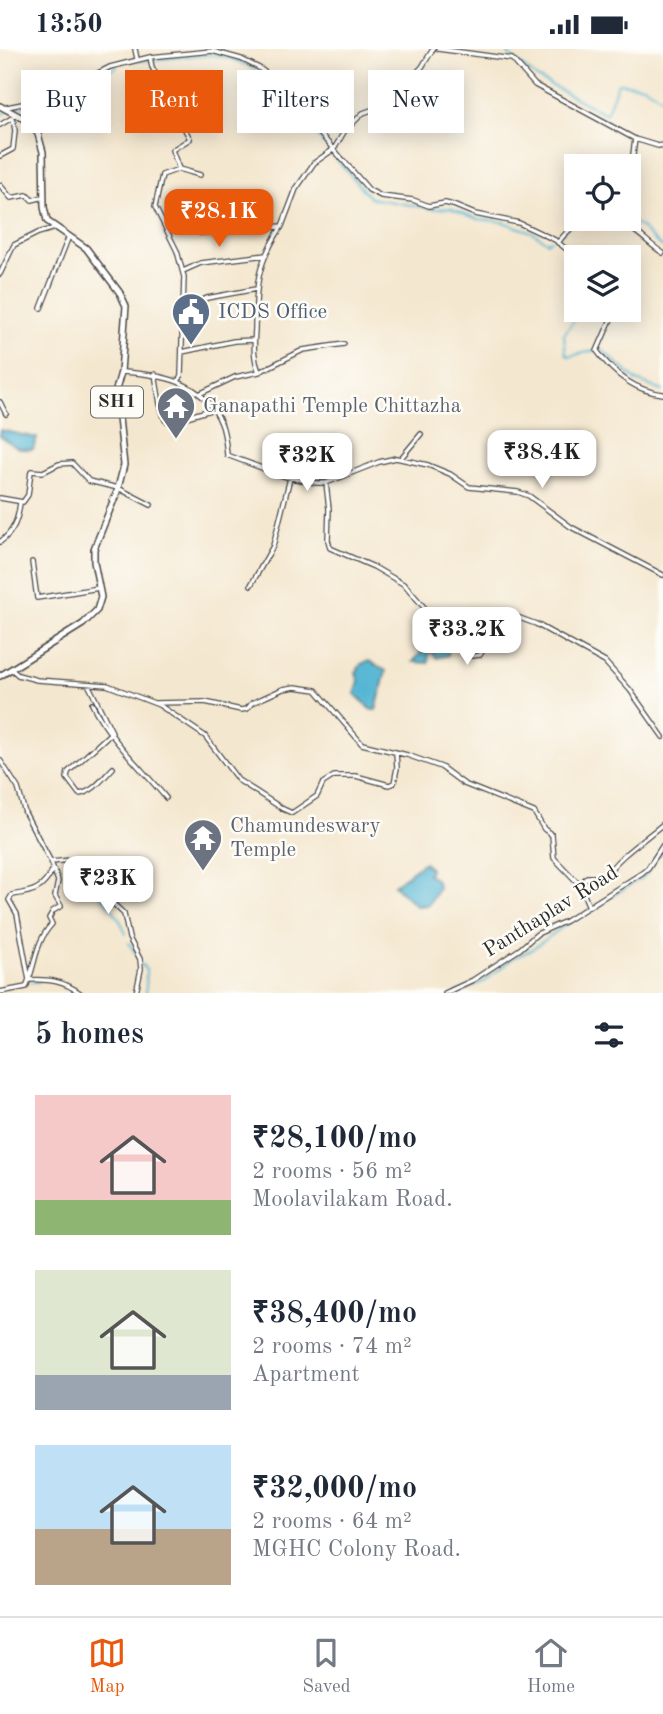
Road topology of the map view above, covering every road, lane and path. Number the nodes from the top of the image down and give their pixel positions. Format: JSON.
{"nodes":[{"id":1,"x":135,"y":49,"type":"edge"},
{"id":2,"x":435,"y":49,"type":"edge"},
{"id":3,"x":150,"y":57,"type":"junction"},
{"id":4,"x":137,"y":59,"type":"junction"},
{"id":5,"x":104,"y":70,"type":"edge"},
{"id":6,"x":21,"y":104,"type":"edge"},
{"id":7,"x":3,"y":107,"type":"edge"},
{"id":8,"x":14,"y":116,"type":"junction"},
{"id":9,"x":21,"y":119,"type":"edge"},
{"id":10,"x":0,"y":125,"type":"edge"},
{"id":11,"x":37,"y":133,"type":"edge"},
{"id":12,"x":635,"y":139,"type":"junction"},
{"id":13,"x":663,"y":145,"type":"edge"},
{"id":14,"x":332,"y":150,"type":"junction"},
{"id":15,"x":634,"y":154,"type":"edge"},
{"id":16,"x":0,"y":156,"type":"edge"},
{"id":17,"x":179,"y":169,"type":"junction"},
{"id":18,"x":200,"y":175,"type":"dead end"},
{"id":19,"x":0,"y":185,"type":"edge"},
{"id":20,"x":44,"y":197,"type":"junction"},
{"id":21,"x":282,"y":226,"type":"junction"},
{"id":22,"x":55,"y":228,"type":"junction"},
{"id":23,"x":567,"y":231,"type":"edge"},
{"id":24,"x":636,"y":231,"type":"edge"},
{"id":25,"x":200,"y":233,"type":"dead end"},
{"id":26,"x":69,"y":236,"type":"junction"},
{"id":27,"x":557,"y":242,"type":"junction"},
{"id":28,"x":564,"y":248,"type":"edge"},
{"id":29,"x":663,"y":253,"type":"edge"},
{"id":30,"x":266,"y":255,"type":"junction"},
{"id":31,"x":183,"y":271,"type":"junction"},
{"id":32,"x":0,"y":274,"type":"edge"},
{"id":33,"x":256,"y":289,"type":"junction"},
{"id":34,"x":41,"y":309,"type":"dead end"},
{"id":35,"x":183,"y":310,"type":"junction"},
{"id":36,"x":610,"y":322,"type":"edge"},
{"id":37,"x":254,"y":340,"type":"junction"},
{"id":38,"x":344,"y":344,"type":"dead end"},
{"id":39,"x":181,"y":352,"type":"junction"},
{"id":40,"x":121,"y":372,"type":"junction"},
{"id":41,"x":259,"y":372,"type":"junction"},
{"id":42,"x":155,"y":374,"type":"junction"},
{"id":43,"x":178,"y":382,"type":"junction"},
{"id":44,"x":198,"y":394,"type":"junction"},
{"id":45,"x":663,"y":394,"type":"edge"},
{"id":46,"x":0,"y":402,"type":"edge"},
{"id":47,"x":214,"y":409,"type":"junction"},
{"id":48,"x":6,"y":414,"type":"dead end"},
{"id":49,"x":421,"y":434,"type":"dead end"},
{"id":50,"x":401,"y":458,"type":"junction"},
{"id":51,"x":290,"y":478,"type":"junction"},
{"id":52,"x":326,"y":483,"type":"junction"},
{"id":53,"x":118,"y":488,"type":"junction"},
{"id":54,"x":0,"y":498,"type":"edge"},
{"id":55,"x":20,"y":503,"type":"junction"},
{"id":56,"x":151,"y":505,"type":"dead end"},
{"id":57,"x":0,"y":542,"type":"edge"},
{"id":58,"x":32,"y":562,"type":"dead end"},
{"id":59,"x":663,"y":575,"type":"edge"},
{"id":60,"x":251,"y":585,"type":"dead end"},
{"id":61,"x":100,"y":587,"type":"junction"},
{"id":62,"x":11,"y":669,"type":"junction"},
{"id":63,"x":0,"y":676,"type":"edge"},
{"id":64,"x":88,"y":684,"type":"junction"},
{"id":65,"x":92,"y":703,"type":"dead end"},
{"id":66,"x":154,"y":703,"type":"junction"},
{"id":67,"x":111,"y":734,"type":"junction"},
{"id":68,"x":663,"y":737,"type":"edge"},
{"id":69,"x":396,"y":752,"type":"junction"},
{"id":70,"x":0,"y":760,"type":"edge"},
{"id":71,"x":113,"y":768,"type":"dead end"},
{"id":72,"x":166,"y":798,"type":"dead end"},
{"id":73,"x":663,"y":824,"type":"edge"},
{"id":74,"x":663,"y":845,"type":"edge"},
{"id":75,"x":51,"y":862,"type":"junction"},
{"id":76,"x":53,"y":869,"type":"junction"},
{"id":77,"x":580,"y":885,"type":"junction"},
{"id":78,"x":589,"y":907,"type":"junction"},
{"id":79,"x":29,"y":980,"type":"junction"},
{"id":80,"x":0,"y":992,"type":"edge"},
{"id":81,"x":80,"y":993,"type":"edge"},
{"id":82,"x":136,"y":993,"type":"edge"},
{"id":83,"x":444,"y":993,"type":"edge"}],
"edges":[{"from":1,"to":4,"type":"street"},
{"from":2,"to":12,"type":"street"},
{"from":2,"to":14,"type":"street"},
{"from":3,"to":4,"type":"street"},
{"from":3,"to":14,"type":"street"},
{"from":3,"to":17,"type":"street"},
{"from":4,"to":5,"type":"street"},
{"from":6,"to":7,"type":"street"},
{"from":7,"to":8,"type":"main road"},
{"from":8,"to":9,"type":"main road"},
{"from":8,"to":10,"type":"street"},
{"from":8,"to":16,"type":"street"},
{"from":11,"to":20,"type":"main road"},
{"from":12,"to":13,"type":"street"},
{"from":12,"to":15,"type":"street"},
{"from":14,"to":21,"type":"street"},
{"from":14,"to":27,"type":"street"},
{"from":17,"to":18,"type":"street"},
{"from":17,"to":31,"type":"street"},
{"from":19,"to":20,"type":"street"},
{"from":20,"to":22,"type":"main road"},
{"from":21,"to":25,"type":"street"},
{"from":21,"to":30,"type":"street"},
{"from":22,"to":26,"type":"main road","number":"SH1"},
{"from":22,"to":32,"type":"street"},
{"from":23,"to":27,"type":"street"},
{"from":24,"to":29,"type":"street"},
{"from":26,"to":34,"type":"street"},
{"from":26,"to":40,"type":"main road","number":"SH1"},
{"from":27,"to":28,"type":"street"},
{"from":30,"to":31,"type":"street"},
{"from":30,"to":33,"type":"street"},
{"from":31,"to":35,"type":"street"},
{"from":33,"to":35,"type":"street"},
{"from":33,"to":37,"type":"street"},
{"from":35,"to":39,"type":"street"},
{"from":36,"to":45,"type":"street"},
{"from":37,"to":39,"type":"street"},
{"from":37,"to":41,"type":"street"},
{"from":38,"to":41,"type":"street"},
{"from":39,"to":43,"type":"street"},
{"from":40,"to":42,"type":"street"},
{"from":40,"to":53,"type":"main road","number":"SH1"},
{"from":41,"to":44,"type":"street"},
{"from":42,"to":43,"type":"street"},
{"from":42,"to":47,"type":"street"},
{"from":43,"to":44,"type":"street"},
{"from":44,"to":47,"type":"street"},
{"from":46,"to":48,"type":"street"},
{"from":47,"to":51,"type":"street"},
{"from":49,"to":50,"type":"street"},
{"from":50,"to":52,"type":"street"},
{"from":50,"to":59,"type":"street"},
{"from":51,"to":52,"type":"street"},
{"from":51,"to":60,"type":"street"},
{"from":52,"to":68,"type":"street"},
{"from":53,"to":55,"type":"street"},
{"from":53,"to":56,"type":"street"},
{"from":53,"to":61,"type":"main road","number":"SH1"},
{"from":54,"to":55,"type":"street"},
{"from":55,"to":57,"type":"street"},
{"from":58,"to":61,"type":"street"},
{"from":61,"to":62,"type":"main road"},
{"from":62,"to":63,"type":"main road"},
{"from":62,"to":64,"type":"street"},
{"from":64,"to":66,"type":"street"},
{"from":64,"to":67,"type":"street"},
{"from":65,"to":67,"type":"street"},
{"from":66,"to":69,"type":"street"},
{"from":66,"to":69,"type":"street"},
{"from":67,"to":71,"type":"street"},
{"from":67,"to":72,"type":"street"},
{"from":69,"to":77,"type":"street"},
{"from":70,"to":75,"type":"street"},
{"from":73,"to":77,"type":"street"},
{"from":74,"to":78,"type":"street","name":"Panthaplav Road"},
{"from":75,"to":76,"type":"street"},
{"from":75,"to":82,"type":"street"},
{"from":76,"to":79,"type":"street"},
{"from":76,"to":79,"type":"street"},
{"from":77,"to":78,"type":"street"},
{"from":78,"to":83,"type":"street","name":"Panthaplav Road"},
{"from":79,"to":80,"type":"street"},
{"from":79,"to":81,"type":"street"}]}
